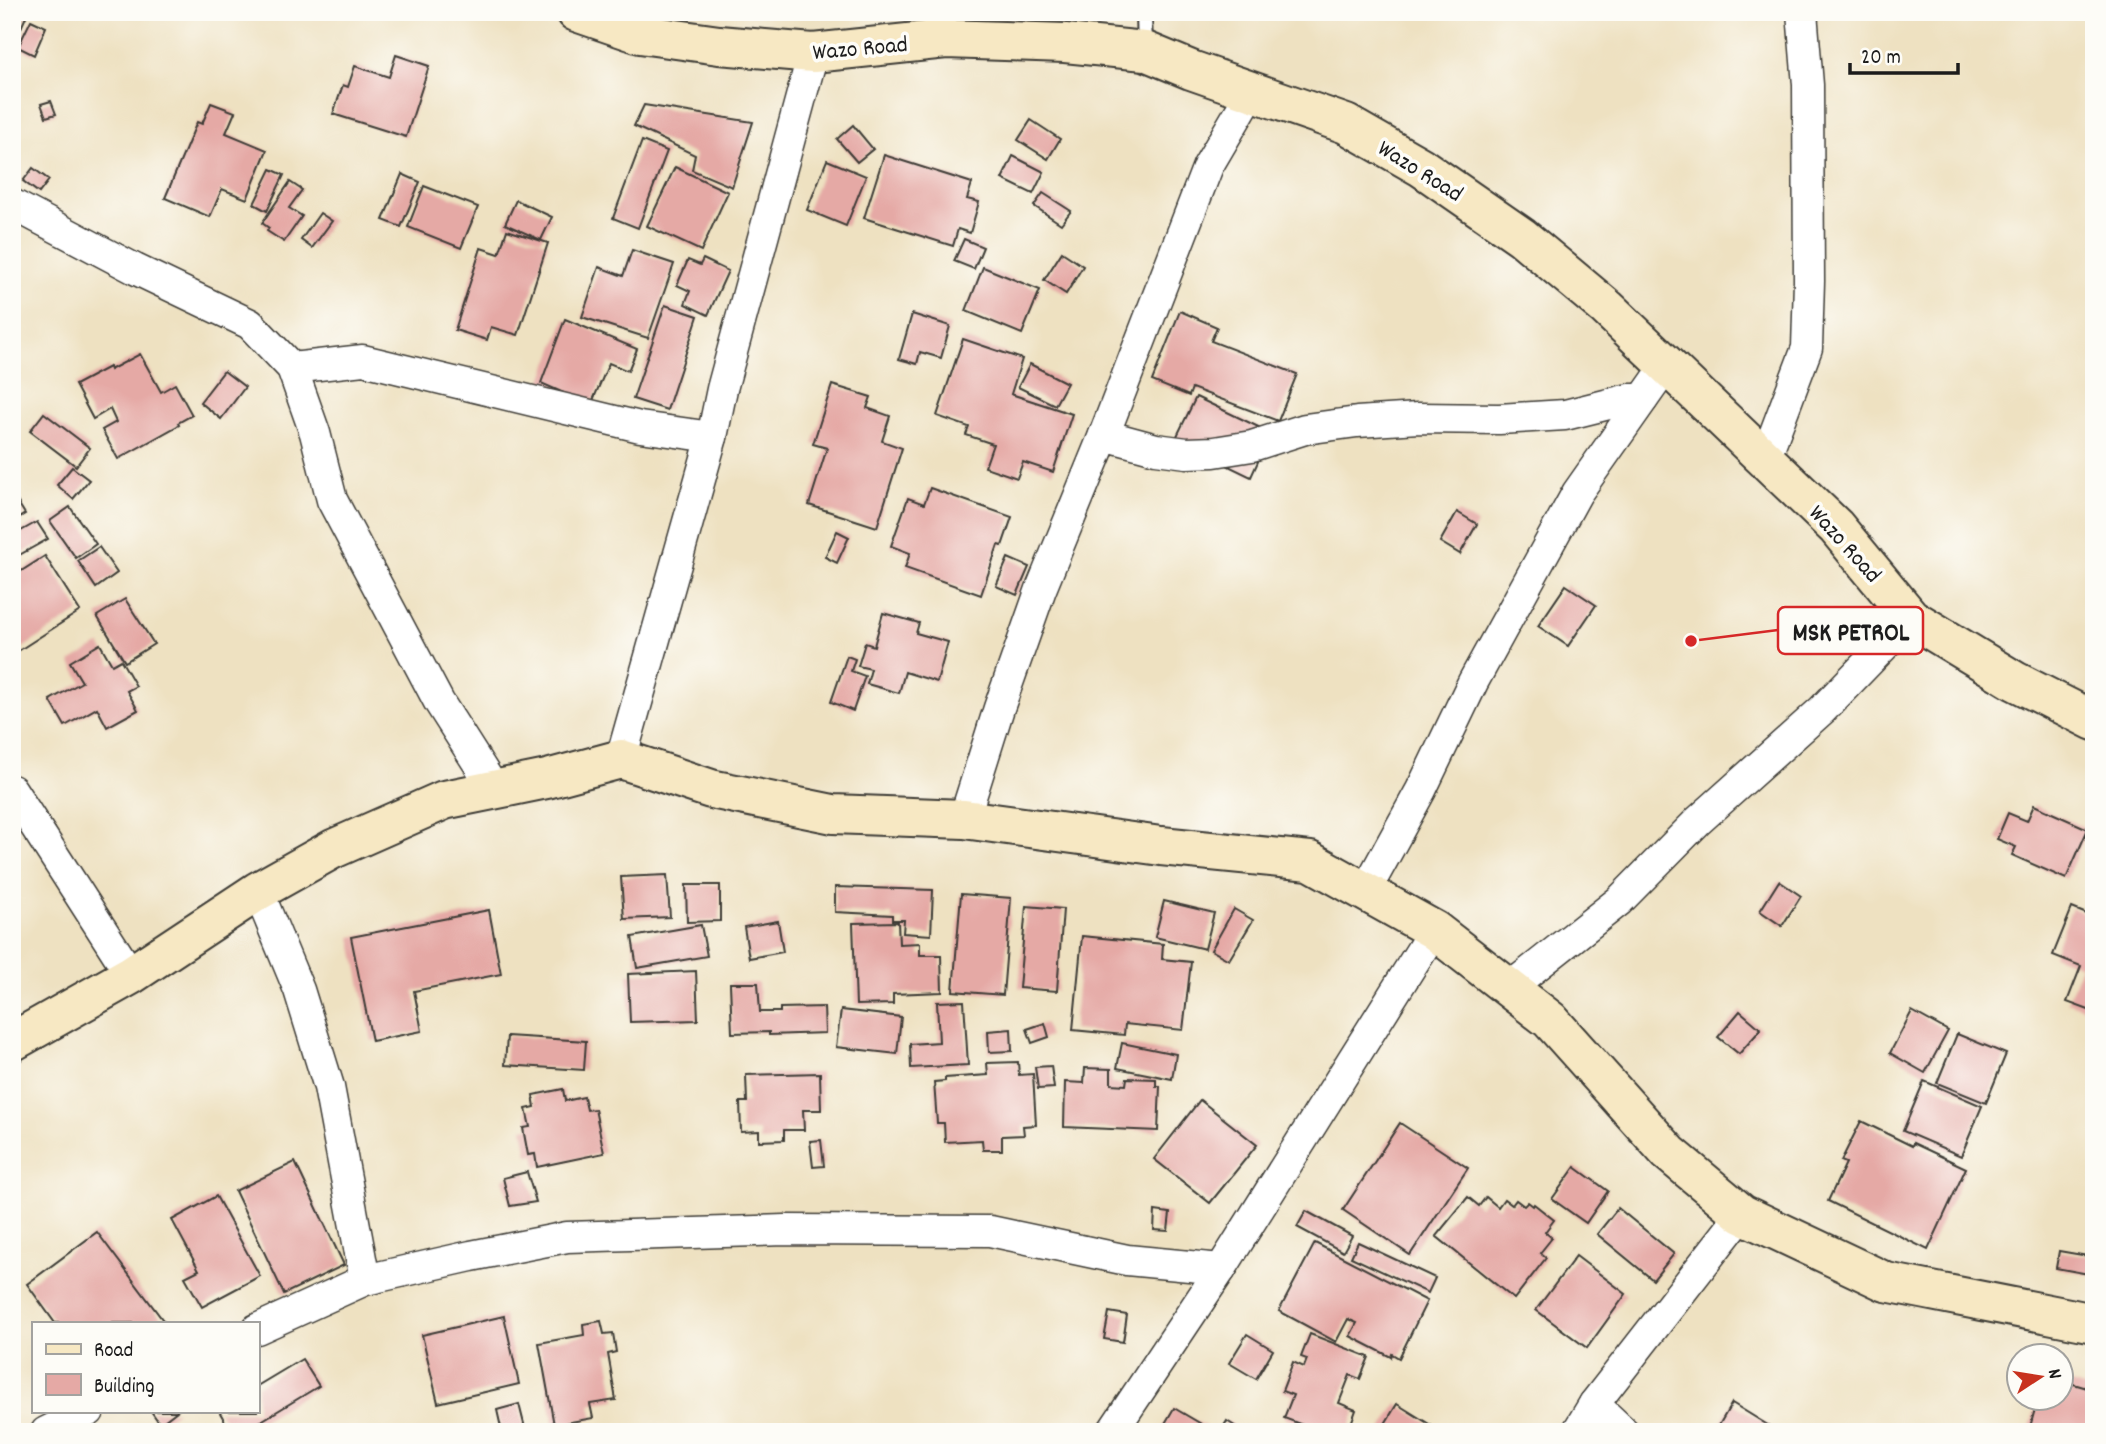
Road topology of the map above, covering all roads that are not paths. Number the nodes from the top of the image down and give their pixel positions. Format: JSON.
{"nodes":[{"id":1,"x":576,"y":12,"type":"edge"},
{"id":2,"x":1144,"y":12,"type":"edge"},
{"id":3,"x":1802,"y":12,"type":"edge"},
{"id":4,"x":1145,"y":51,"type":"junction"},
{"id":5,"x":813,"y":53,"type":"junction"},
{"id":6,"x":1252,"y":90,"type":"junction"},
{"id":7,"x":12,"y":204,"type":"edge"},
{"id":8,"x":1667,"y":365,"type":"junction"},
{"id":9,"x":292,"y":368,"type":"junction"},
{"id":10,"x":1643,"y":399,"type":"junction"},
{"id":11,"x":1104,"y":435,"type":"junction"},
{"id":12,"x":712,"y":437,"type":"junction"},
{"id":13,"x":1765,"y":459,"type":"junction"},
{"id":14,"x":1911,"y":618,"type":"junction"},
{"id":15,"x":2094,"y":721,"type":"edge"},
{"id":16,"x":621,"y":759,"type":"junction"},
{"id":17,"x":12,"y":790,"type":"edge"},
{"id":18,"x":495,"y":790,"type":"junction"},
{"id":19,"x":964,"y":819,"type":"junction"},
{"id":20,"x":258,"y":891,"type":"junction"},
{"id":21,"x":1365,"y":892,"type":"junction"},
{"id":22,"x":1434,"y":930,"type":"junction"},
{"id":23,"x":131,"y":975,"type":"junction"},
{"id":24,"x":1509,"y":988,"type":"junction"},
{"id":25,"x":12,"y":1042,"type":"edge"},
{"id":26,"x":1742,"y":1214,"type":"junction"},
{"id":27,"x":1221,"y":1269,"type":"junction"},
{"id":28,"x":365,"y":1280,"type":"junction"},
{"id":29,"x":2094,"y":1323,"type":"edge"},
{"id":30,"x":259,"y":1328,"type":"edge"},
{"id":31,"x":1594,"y":1404,"type":"junction"},
{"id":32,"x":87,"y":1412,"type":"edge"},
{"id":33,"x":46,"y":1432,"type":"edge"},
{"id":34,"x":1112,"y":1432,"type":"edge"},
{"id":35,"x":1577,"y":1432,"type":"edge"},
{"id":36,"x":1624,"y":1432,"type":"edge"}],
"edges":[{"from":1,"to":5,"type":"street","name":"Wazo Road"},
{"from":2,"to":4,"type":"lane"},
{"from":3,"to":13,"type":"street"},
{"from":4,"to":5,"type":"street","name":"Wazo Road"},
{"from":4,"to":6,"type":"street","name":"Wazo Road"},
{"from":5,"to":12,"type":"street"},
{"from":6,"to":8,"type":"street","name":"Wazo Road"},
{"from":6,"to":11,"type":"street"},
{"from":7,"to":9,"type":"street"},
{"from":8,"to":10,"type":"street"},
{"from":8,"to":13,"type":"street","name":"Wazo Road"},
{"from":9,"to":12,"type":"street"},
{"from":9,"to":18,"type":"street"},
{"from":10,"to":11,"type":"street"},
{"from":10,"to":21,"type":"street"},
{"from":11,"to":19,"type":"street"},
{"from":12,"to":16,"type":"street"},
{"from":13,"to":14,"type":"street","name":"Wazo Road"},
{"from":14,"to":15,"type":"street","name":"Wazo Road"},
{"from":14,"to":24,"type":"street"},
{"from":16,"to":18,"type":"street"},
{"from":16,"to":19,"type":"street"},
{"from":17,"to":23,"type":"street"},
{"from":18,"to":20,"type":"street"},
{"from":19,"to":21,"type":"street"},
{"from":20,"to":23,"type":"street"},
{"from":20,"to":28,"type":"street"},
{"from":21,"to":22,"type":"street"},
{"from":22,"to":24,"type":"street"},
{"from":22,"to":27,"type":"street"},
{"from":23,"to":25,"type":"street"},
{"from":24,"to":26,"type":"street"},
{"from":26,"to":29,"type":"street"},
{"from":26,"to":31,"type":"street"},
{"from":27,"to":28,"type":"street"},
{"from":27,"to":34,"type":"street"},
{"from":28,"to":30,"type":"street"},
{"from":31,"to":35,"type":"street"},
{"from":31,"to":36,"type":"street"},
{"from":32,"to":33,"type":"street"}]}
